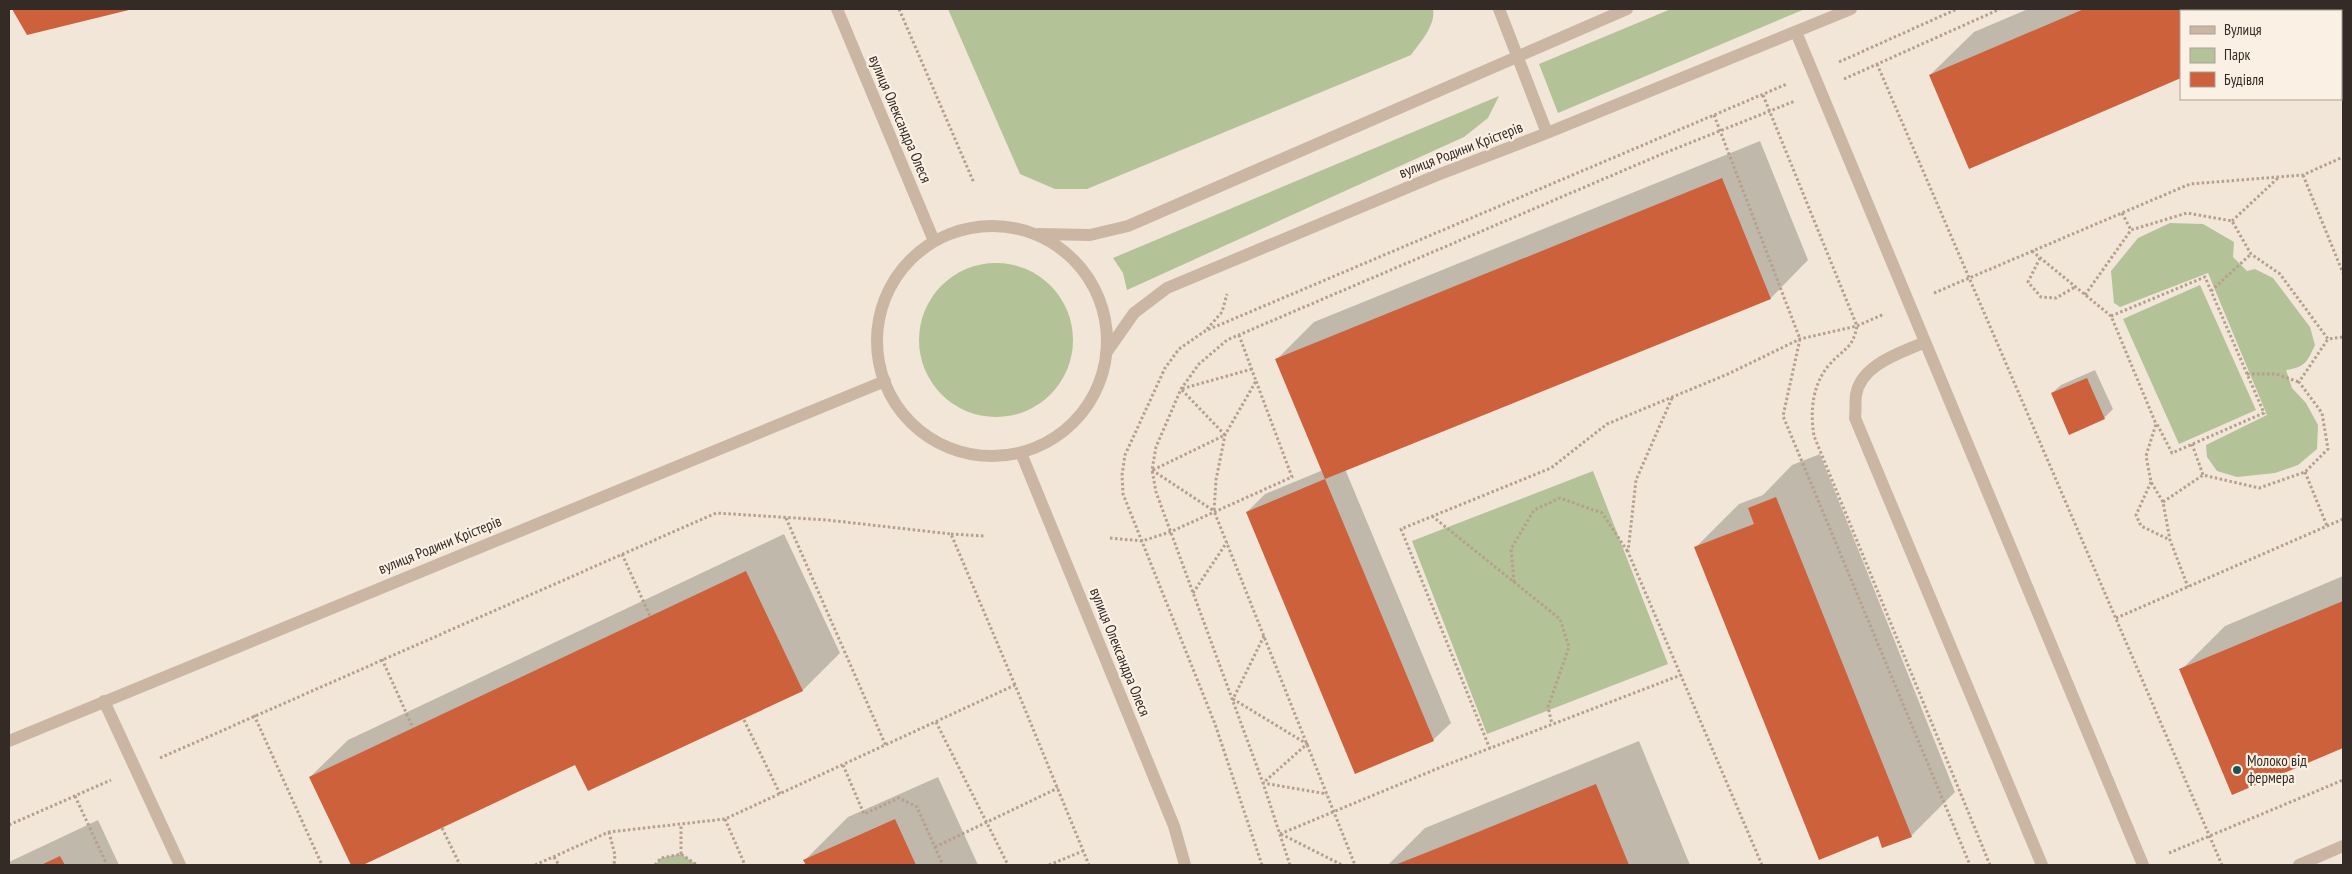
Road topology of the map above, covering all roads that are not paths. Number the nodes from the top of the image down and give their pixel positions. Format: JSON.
{"nodes":[{"id":1,"x":837,"y":9,"type":"edge"},
{"id":2,"x":1499,"y":9,"type":"edge"},
{"id":3,"x":1627,"y":9,"type":"edge"},
{"id":4,"x":1851,"y":9,"type":"edge"},
{"id":5,"x":1796,"y":32,"type":"junction"},
{"id":6,"x":1517,"y":55,"type":"junction"},
{"id":7,"x":1547,"y":134,"type":"junction"},
{"id":8,"x":1032,"y":234,"type":"junction"},
{"id":9,"x":934,"y":241,"type":"junction"},
{"id":10,"x":1925,"y":342,"type":"junction"},
{"id":11,"x":1106,"y":353,"type":"junction"},
{"id":12,"x":885,"y":381,"type":"junction"},
{"id":13,"x":1022,"y":453,"type":"junction"},
{"id":14,"x":104,"y":701,"type":"junction"},
{"id":15,"x":9,"y":741,"type":"edge"},
{"id":16,"x":2343,"y":846,"type":"edge"},
{"id":17,"x":180,"y":865,"type":"edge"},
{"id":18,"x":1185,"y":865,"type":"edge"},
{"id":19,"x":2042,"y":865,"type":"edge"},
{"id":20,"x":2143,"y":865,"type":"edge"},
{"id":21,"x":2299,"y":865,"type":"edge"}],
"edges":[{"from":1,"to":9,"type":"street","name":"вулиця Олександра Олеся"},
{"from":2,"to":6,"type":"street"},
{"from":3,"to":6,"type":"street"},
{"from":4,"to":5,"type":"street","name":"вулиця Родини Крістерів"},
{"from":5,"to":7,"type":"street","name":"вулиця Родини Крістерів"},
{"from":5,"to":10,"type":"street"},
{"from":6,"to":7,"type":"street"},
{"from":6,"to":8,"type":"street"},
{"from":7,"to":11,"type":"street","name":"вулиця Родини Крістерів"},
{"from":8,"to":9,"type":"street"},
{"from":8,"to":11,"type":"street"},
{"from":9,"to":12,"type":"street"},
{"from":10,"to":19,"type":"street"},
{"from":10,"to":20,"type":"street"},
{"from":11,"to":13,"type":"street"},
{"from":12,"to":13,"type":"street"},
{"from":12,"to":14,"type":"street","name":"вулиця Родини Крістерів"},
{"from":13,"to":18,"type":"street","name":"вулиця Олександра Олеся"},
{"from":14,"to":15,"type":"street","name":"вулиця Родини Крістерів"},
{"from":14,"to":17,"type":"street"},
{"from":16,"to":21,"type":"street"}]}
